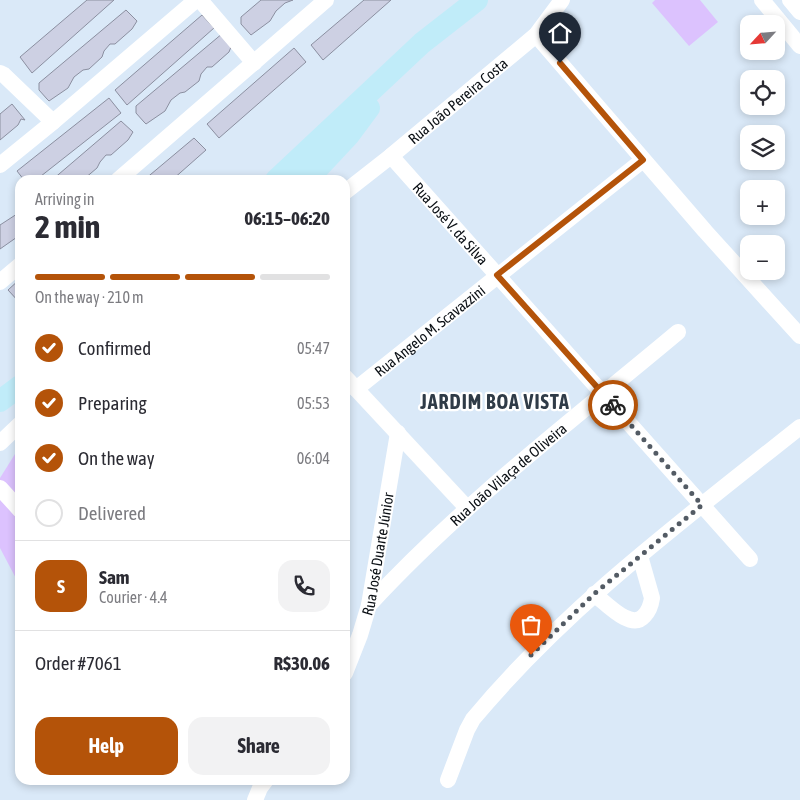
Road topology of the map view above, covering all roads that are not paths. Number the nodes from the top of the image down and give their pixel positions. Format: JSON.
{"nodes":[{"id":1,"x":196,"y":0,"type":"edge"},
{"id":2,"x":200,"y":0,"type":"edge"},
{"id":3,"x":326,"y":0,"type":"edge"},
{"id":4,"x":477,"y":0,"type":"edge"},
{"id":5,"x":562,"y":0,"type":"edge"},
{"id":6,"x":762,"y":0,"type":"edge"},
{"id":7,"x":790,"y":0,"type":"edge"},
{"id":8,"x":800,"y":12,"type":"edge"},
{"id":9,"x":536,"y":35,"type":"junction"},
{"id":10,"x":800,"y":46,"type":"edge"},
{"id":11,"x":254,"y":63,"type":"junction"},
{"id":12,"x":400,"y":65,"type":"junction"},
{"id":13,"x":0,"y":73,"type":"edge"},
{"id":14,"x":53,"y":122,"type":"junction"},
{"id":15,"x":391,"y":156,"type":"junction"},
{"id":16,"x":643,"y":160,"type":"junction"},
{"id":17,"x":0,"y":164,"type":"edge"},
{"id":18,"x":124,"y":175,"type":"edge"},
{"id":19,"x":281,"y":175,"type":"edge"},
{"id":20,"x":312,"y":175,"type":"edge"},
{"id":21,"x":350,"y":188,"type":"edge"},
{"id":22,"x":15,"y":269,"type":"edge"},
{"id":23,"x":497,"y":275,"type":"junction"},
{"id":24,"x":0,"y":282,"type":"edge"},
{"id":25,"x":678,"y":332,"type":"dead end"},
{"id":26,"x":800,"y":336,"type":"edge"},
{"id":27,"x":351,"y":383,"type":"edge"},
{"id":28,"x":15,"y":390,"type":"edge"},
{"id":29,"x":604,"y":394,"type":"junction"},
{"id":30,"x":0,"y":401,"type":"edge"},
{"id":31,"x":800,"y":427,"type":"edge"},
{"id":32,"x":15,"y":429,"type":"edge"},
{"id":33,"x":398,"y":433,"type":"junction"},
{"id":34,"x":0,"y":443,"type":"edge"},
{"id":35,"x":0,"y":488,"type":"edge"},
{"id":36,"x":15,"y":504,"type":"edge"},
{"id":37,"x":702,"y":505,"type":"junction"},
{"id":38,"x":467,"y":508,"type":"junction"},
{"id":39,"x":640,"y":556,"type":"junction"},
{"id":40,"x":750,"y":559,"type":"dead end"},
{"id":41,"x":594,"y":594,"type":"junction"},
{"id":42,"x":369,"y":605,"type":"junction"},
{"id":43,"x":350,"y":660,"type":"edge"},
{"id":44,"x":448,"y":780,"type":"dead end"},
{"id":45,"x":262,"y":785,"type":"edge"},
{"id":46,"x":255,"y":800,"type":"edge"}],
"edges":[{"from":1,"to":14,"type":"street"},
{"from":2,"to":11,"type":"street"},
{"from":3,"to":11,"type":"street"},
{"from":4,"to":12,"type":"main road"},
{"from":5,"to":9,"type":"street","name":"Rua João Pereira Costa"},
{"from":6,"to":10,"type":"street"},
{"from":7,"to":8,"type":"street"},
{"from":9,"to":15,"type":"street","name":"Rua João Pereira Costa"},
{"from":9,"to":16,"type":"street"},
{"from":11,"to":18,"type":"street"},
{"from":12,"to":19,"type":"main road"},
{"from":12,"to":20,"type":"main road"},
{"from":13,"to":14,"type":"street"},
{"from":14,"to":17,"type":"street"},
{"from":15,"to":21,"type":"street","name":"Rua João Pereira Costa"},
{"from":15,"to":23,"type":"street","name":"Rua José V. da Silva"},
{"from":16,"to":23,"type":"street","name":"Rua Angelo M. Scavazzini"},
{"from":16,"to":26,"type":"street"},
{"from":22,"to":24,"type":"street"},
{"from":23,"to":27,"type":"street","name":"Rua Angelo M. Scavazzini"},
{"from":23,"to":29,"type":"street","name":"Rua José V. da Silva"},
{"from":25,"to":29,"type":"street","name":"Rua João Vilaça de Oliveira"},
{"from":27,"to":33,"type":"street"},
{"from":28,"to":30,"type":"main road"},
{"from":29,"to":37,"type":"street","name":"Rua José V. da Silva"},
{"from":29,"to":38,"type":"street","name":"Rua João Vilaça de Oliveira"},
{"from":31,"to":37,"type":"street"},
{"from":32,"to":34,"type":"street"},
{"from":33,"to":38,"type":"street"},
{"from":33,"to":42,"type":"street","name":"Rua José Duarte Júnior"},
{"from":35,"to":36,"type":"street"},
{"from":37,"to":39,"type":"street"},
{"from":37,"to":40,"type":"street","name":"Rua José V. da Silva"},
{"from":38,"to":42,"type":"street","name":"Rua João Vilaça de Oliveira"},
{"from":39,"to":41,"type":"street"},
{"from":39,"to":41,"type":"street"},
{"from":41,"to":44,"type":"street"},
{"from":42,"to":43,"type":"street","name":"Rua José Duarte Júnior"},
{"from":45,"to":46,"type":"street"}]}
